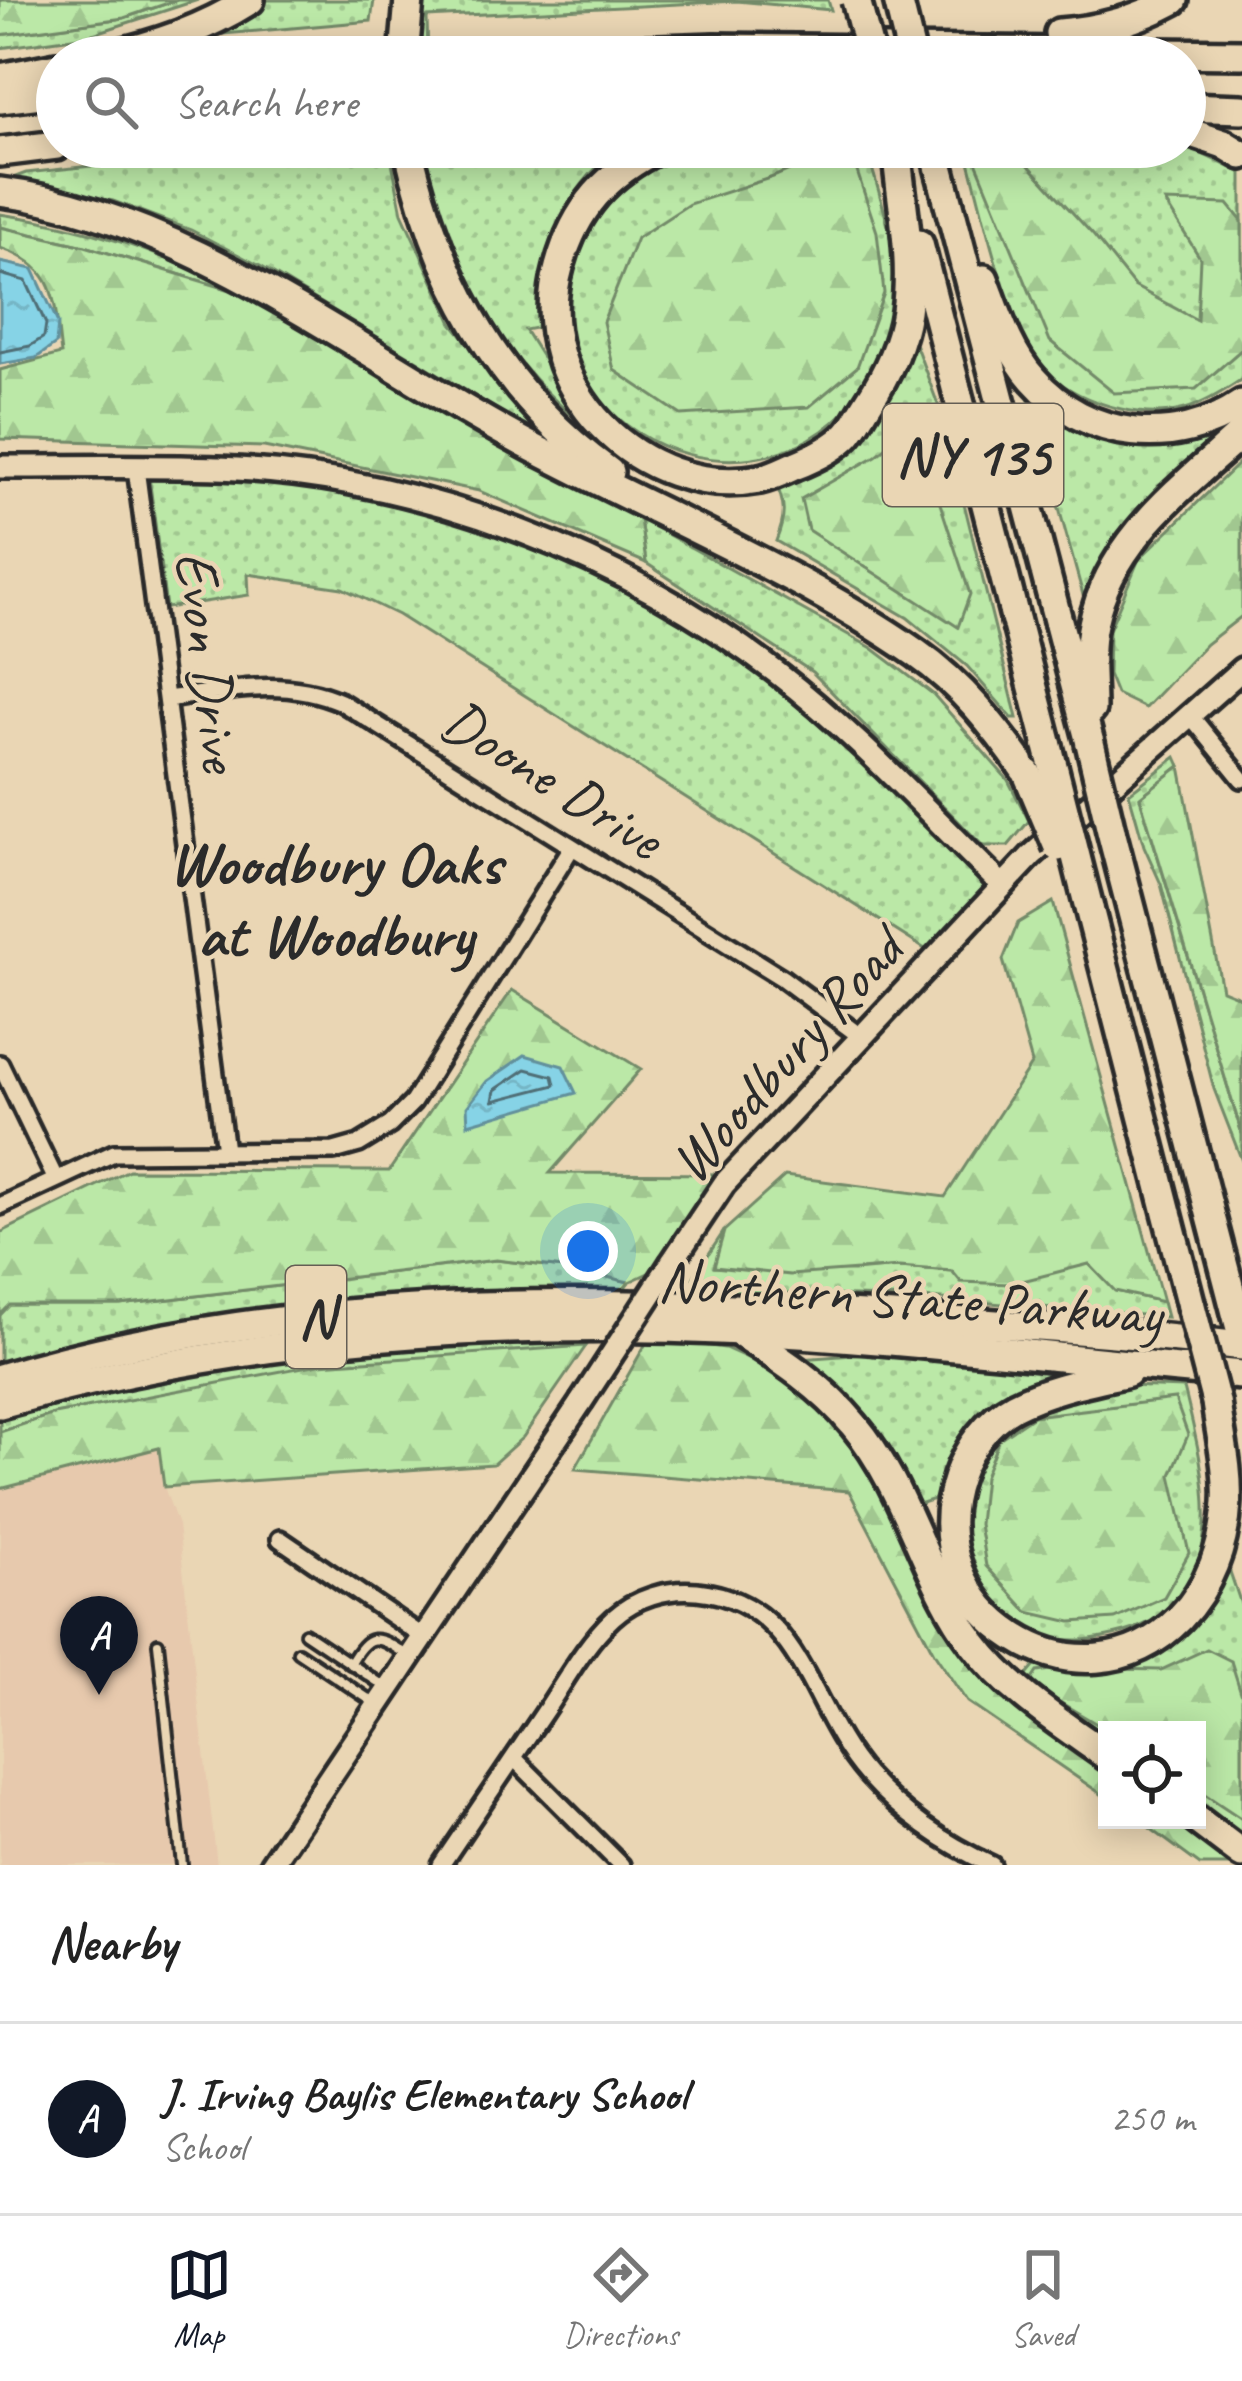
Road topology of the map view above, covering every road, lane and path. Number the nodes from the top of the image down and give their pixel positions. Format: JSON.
{"nodes":[{"id":1,"x":250,"y":0,"type":"edge"},
{"id":2,"x":409,"y":0,"type":"edge"},
{"id":3,"x":856,"y":0,"type":"edge"},
{"id":4,"x":898,"y":0,"type":"edge"},
{"id":5,"x":1174,"y":0,"type":"edge"},
{"id":6,"x":179,"y":36,"type":"edge"},
{"id":7,"x":406,"y":36,"type":"edge"},
{"id":8,"x":864,"y":36,"type":"edge"},
{"id":9,"x":907,"y":36,"type":"edge"},
{"id":10,"x":1040,"y":36,"type":"edge"},
{"id":11,"x":1206,"y":53,"type":"edge"},
{"id":12,"x":1242,"y":53,"type":"edge"},
{"id":13,"x":36,"y":71,"type":"edge"},
{"id":14,"x":0,"y":78,"type":"edge"},
{"id":15,"x":36,"y":95,"type":"edge"},
{"id":16,"x":0,"y":99,"type":"edge"},
{"id":17,"x":1206,"y":108,"type":"edge"},
{"id":18,"x":1242,"y":109,"type":"edge"},
{"id":19,"x":1206,"y":138,"type":"edge"},
{"id":20,"x":36,"y":148,"type":"edge"},
{"id":21,"x":0,"y":152,"type":"edge"},
{"id":22,"x":1242,"y":155,"type":"edge"},
{"id":23,"x":413,"y":168,"type":"edge"},
{"id":24,"x":623,"y":168,"type":"edge"},
{"id":25,"x":897,"y":168,"type":"edge"},
{"id":26,"x":899,"y":168,"type":"edge"},
{"id":27,"x":939,"y":168,"type":"edge"},
{"id":28,"x":941,"y":168,"type":"edge"},
{"id":29,"x":0,"y":192,"type":"edge"},
{"id":30,"x":1242,"y":404,"type":"edge"},
{"id":31,"x":1242,"y":434,"type":"edge"},
{"id":32,"x":0,"y":467,"type":"edge"},
{"id":33,"x":136,"y":468,"type":"junction"},
{"id":34,"x":692,"y":526,"type":"junction"},
{"id":35,"x":1242,"y":669,"type":"edge"},
{"id":36,"x":167,"y":700,"type":"junction"},
{"id":37,"x":1190,"y":715,"type":"junction"},
{"id":38,"x":1090,"y":743,"type":"junction"},
{"id":39,"x":1242,"y":779,"type":"edge"},
{"id":40,"x":572,"y":848,"type":"junction"},
{"id":41,"x":1003,"y":886,"type":"junction"},
{"id":42,"x":1083,"y":913,"type":"junction"},
{"id":43,"x":860,"y":1036,"type":"junction"},
{"id":44,"x":0,"y":1064,"type":"edge"},
{"id":45,"x":225,"y":1151,"type":"junction"},
{"id":46,"x":55,"y":1178,"type":"junction"},
{"id":47,"x":0,"y":1206,"type":"edge"},
{"id":48,"x":1242,"y":1237,"type":"edge"},
{"id":49,"x":1233,"y":1294,"type":"junction"},
{"id":50,"x":736,"y":1330,"type":"junction"},
{"id":51,"x":1242,"y":1336,"type":"edge"},
{"id":52,"x":1242,"y":1346,"type":"edge"},
{"id":53,"x":1151,"y":1367,"type":"junction"},
{"id":54,"x":1242,"y":1375,"type":"edge"},
{"id":55,"x":0,"y":1378,"type":"edge"},
{"id":56,"x":1216,"y":1402,"type":"junction"},
{"id":57,"x":0,"y":1404,"type":"edge"},
{"id":58,"x":1242,"y":1504,"type":"edge"},
{"id":59,"x":280,"y":1539,"type":"dead end"},
{"id":60,"x":305,"y":1633,"type":"dead end"},
{"id":61,"x":425,"y":1638,"type":"junction"},
{"id":62,"x":158,"y":1643,"type":"dead end"},
{"id":63,"x":298,"y":1652,"type":"dead end"},
{"id":64,"x":411,"y":1658,"type":"junction"},
{"id":65,"x":350,"y":1664,"type":"junction"},
{"id":66,"x":384,"y":1698,"type":"junction"},
{"id":67,"x":1098,"y":1750,"type":"edge"},
{"id":68,"x":514,"y":1758,"type":"junction"},
{"id":69,"x":1206,"y":1827,"type":"edge"},
{"id":70,"x":1242,"y":1854,"type":"edge"},
{"id":71,"x":182,"y":1865,"type":"edge"},
{"id":72,"x":271,"y":1865,"type":"edge"},
{"id":73,"x":441,"y":1865,"type":"edge"},
{"id":74,"x":621,"y":1865,"type":"edge"},
{"id":75,"x":992,"y":1865,"type":"edge"}],
"edges":[{"from":1,"to":6,"type":"highway"},
{"from":2,"to":7,"type":"highway"},
{"from":3,"to":8,"type":"highway","bridge":true},
{"from":4,"to":9,"type":"highway","bridge":true},
{"from":5,"to":10,"type":"highway"},
{"from":11,"to":12,"type":"highway"},
{"from":13,"to":14,"type":"highway"},
{"from":15,"to":16,"type":"highway"},
{"from":17,"to":18,"type":"highway"},
{"from":19,"to":22,"type":"highway"},
{"from":20,"to":21,"type":"highway"},
{"from":23,"to":34,"type":"highway"},
{"from":24,"to":25,"type":"highway"},
{"from":26,"to":42,"type":"highway","number":"NY 135","bridge":true},
{"from":27,"to":38,"type":"highway","number":"NY 135"},
{"from":28,"to":30,"type":"highway"},
{"from":29,"to":34,"type":"highway"},
{"from":31,"to":38,"type":"highway"},
{"from":32,"to":33,"type":"main road"},
{"from":33,"to":36,"type":"street","name":"Evon Drive"},
{"from":33,"to":41,"type":"main road"},
{"from":34,"to":42,"type":"highway","bridge":true},
{"from":35,"to":37,"type":"main road","name":"Woodbury Road"},
{"from":36,"to":40,"type":"street","name":"Doone Drive"},
{"from":36,"to":45,"type":"street","name":"Evon Drive"},
{"from":37,"to":39,"type":"street"},
{"from":37,"to":41,"type":"main road","name":"Woodbury Road"},
{"from":38,"to":49,"type":"highway","number":"NY 135","bridge":true},
{"from":40,"to":43,"type":"street","name":"Doone Drive"},
{"from":40,"to":45,"type":"street"},
{"from":41,"to":43,"type":"main road","name":"Woodbury Road"},
{"from":42,"to":56,"type":"highway","bridge":true},
{"from":43,"to":61,"type":"main road","name":"Woodbury Road","bridge":true},
{"from":44,"to":46,"type":"street"},
{"from":45,"to":46,"type":"street"},
{"from":46,"to":47,"type":"street"},
{"from":48,"to":49,"type":"highway"},
{"from":49,"to":51,"type":"highway","number":"NY 135"},
{"from":50,"to":53,"type":"highway","name":"Northern State Parkway","number":"N"},
{"from":50,"to":57,"type":"highway","name":"Northern State Parkway","number":"N"},
{"from":50,"to":67,"type":"highway"},
{"from":52,"to":55,"type":"highway","name":"Northern State Parkway","number":"N"},
{"from":53,"to":54,"type":"highway","name":"Northern State Parkway","number":"N"},
{"from":53,"to":56,"type":"highway"},
{"from":56,"to":58,"type":"highway"},
{"from":59,"to":61,"type":"street"},
{"from":60,"to":65,"type":"lane"},
{"from":61,"to":64,"type":"main road","name":"Woodbury Road"},
{"from":62,"to":71,"type":"lane"},
{"from":63,"to":66,"type":"lane"},
{"from":64,"to":65,"type":"lane"},
{"from":64,"to":66,"type":"main road","name":"Woodbury Road"},
{"from":65,"to":66,"type":"lane"},
{"from":66,"to":72,"type":"main road","name":"Woodbury Road"},
{"from":68,"to":73,"type":"street"},
{"from":68,"to":74,"type":"street"},
{"from":68,"to":75,"type":"street"},
{"from":69,"to":70,"type":"highway"}]}
